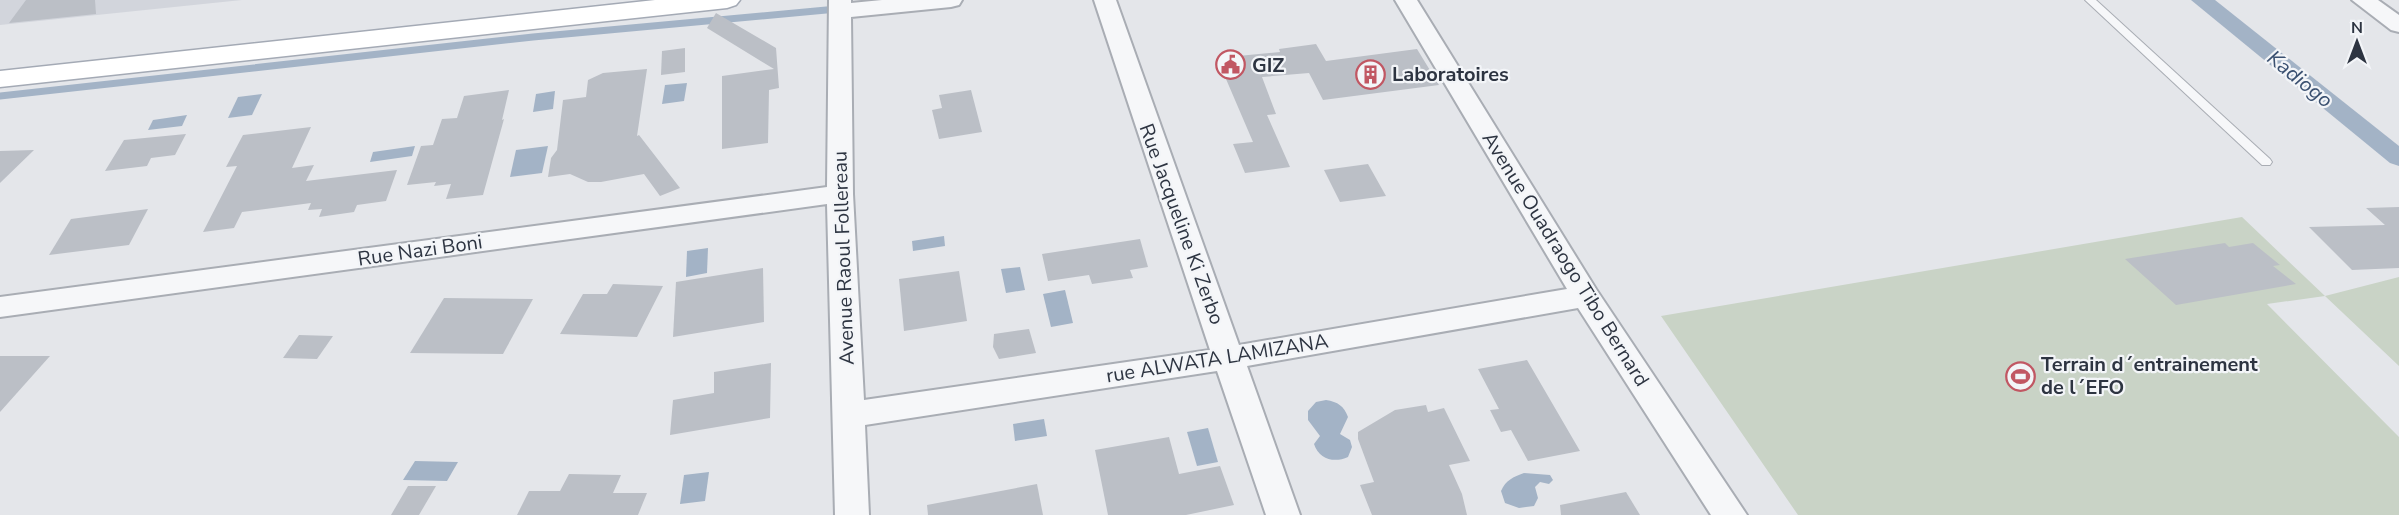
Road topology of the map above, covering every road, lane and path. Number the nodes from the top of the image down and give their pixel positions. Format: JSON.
{"nodes":[{"id":1,"x":600,"y":0,"type":"edge"},
{"id":2,"x":727,"y":0,"type":"edge"},
{"id":3,"x":951,"y":0,"type":"edge"},
{"id":4,"x":1105,"y":0,"type":"edge"},
{"id":5,"x":1406,"y":0,"type":"edge"},
{"id":6,"x":2090,"y":0,"type":"edge"},
{"id":7,"x":2363,"y":0,"type":"edge"},
{"id":8,"x":840,"y":5,"type":"edge"},
{"id":9,"x":2399,"y":25,"type":"edge"},
{"id":10,"x":0,"y":66,"type":"edge"},
{"id":11,"x":0,"y":79,"type":"edge"},
{"id":12,"x":2266,"y":162,"type":"dead end"},
{"id":13,"x":840,"y":194,"type":"junction"},
{"id":14,"x":1586,"y":296,"type":"junction"},
{"id":15,"x":0,"y":307,"type":"edge"},
{"id":16,"x":1230,"y":358,"type":"junction"},
{"id":17,"x":847,"y":415,"type":"junction"},
{"id":18,"x":852,"y":515,"type":"edge"},
{"id":19,"x":1283,"y":515,"type":"edge"},
{"id":20,"x":1730,"y":515,"type":"edge"}],
"edges":[{"from":1,"to":10,"type":"main road"},
{"from":2,"to":11,"type":"main road"},
{"from":3,"to":8,"type":"street"},
{"from":4,"to":16,"type":"street","name":"Rue Jacqueline Ki Zerbo"},
{"from":5,"to":14,"type":"street","name":"Avenue Ouadraogo Tibo Bernard"},
{"from":6,"to":12,"type":"lane"},
{"from":7,"to":9,"type":"street"},
{"from":8,"to":13,"type":"street","name":"Avenue Raoul Follereau"},
{"from":13,"to":15,"type":"street","name":"Rue Nazi Boni"},
{"from":13,"to":17,"type":"street","name":"Avenue Raoul Follereau"},
{"from":14,"to":16,"type":"street","name":"rue ALWATA LAMIZANA"},
{"from":14,"to":20,"type":"street","name":"Avenue Ouadraogo Tibo Bernard"},
{"from":16,"to":17,"type":"street","name":"rue ALWATA LAMIZANA"},
{"from":16,"to":19,"type":"street","name":"Rue Jacqueline Ki Zerbo"},
{"from":17,"to":18,"type":"street","name":"Avenue Raoul Follereau"}]}
